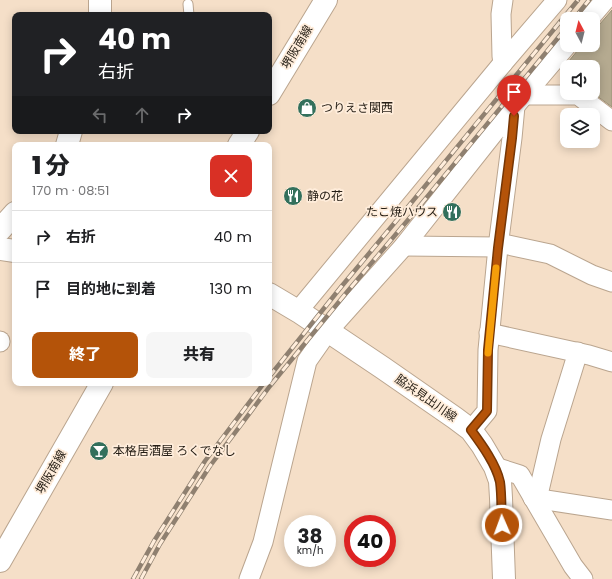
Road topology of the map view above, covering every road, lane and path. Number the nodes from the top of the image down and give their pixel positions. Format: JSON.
{"nodes":[{"id":1,"x":100,"y":0,"type":"edge"},
{"id":2,"x":326,"y":0,"type":"edge"},
{"id":3,"x":503,"y":0,"type":"edge"},
{"id":4,"x":556,"y":0,"type":"edge"},
{"id":5,"x":605,"y":0,"type":"edge"},
{"id":6,"x":188,"y":4,"type":"dead end"},
{"id":7,"x":100,"y":12,"type":"edge"},
{"id":8,"x":189,"y":12,"type":"edge"},
{"id":9,"x":595,"y":12,"type":"edge"},
{"id":10,"x":561,"y":52,"type":"edge"},
{"id":11,"x":504,"y":63,"type":"junction"},
{"id":12,"x":272,"y":84,"type":"edge"},
{"id":13,"x":519,"y":100,"type":"junction"},
{"id":14,"x":612,"y":121,"type":"edge"},
{"id":15,"x":12,"y":216,"type":"edge"},
{"id":16,"x":0,"y":230,"type":"edge"},
{"id":17,"x":499,"y":245,"type":"junction"},
{"id":18,"x":404,"y":246,"type":"junction"},
{"id":19,"x":0,"y":249,"type":"edge"},
{"id":20,"x":12,"y":251,"type":"edge"},
{"id":21,"x":612,"y":282,"type":"edge"},
{"id":22,"x":272,"y":296,"type":"edge"},
{"id":23,"x":298,"y":311,"type":"junction"},
{"id":24,"x":328,"y":332,"type":"junction"},
{"id":25,"x":489,"y":333,"type":"junction"},
{"id":26,"x":578,"y":352,"type":"junction"},
{"id":27,"x":611,"y":359,"type":"edge"},
{"id":28,"x":100,"y":386,"type":"edge"},
{"id":29,"x":471,"y":430,"type":"junction"},
{"id":30,"x":495,"y":467,"type":"junction"},
{"id":31,"x":535,"y":498,"type":"junction"},
{"id":32,"x":612,"y":510,"type":"edge"},
{"id":33,"x":0,"y":561,"type":"edge"},
{"id":34,"x":249,"y":579,"type":"edge"},
{"id":35,"x":504,"y":579,"type":"edge"},
{"id":36,"x":583,"y":579,"type":"edge"}],
"edges":[{"from":1,"to":7,"type":"street"},
{"from":2,"to":12,"type":"street","name":"堺阪南線"},
{"from":3,"to":11,"type":"street"},
{"from":4,"to":11,"type":"street"},
{"from":5,"to":9,"type":"street"},
{"from":6,"to":8,"type":"lane"},
{"from":10,"to":13,"type":"street"},
{"from":11,"to":23,"type":"street"},
{"from":13,"to":14,"type":"street"},
{"from":13,"to":17,"type":"street"},
{"from":13,"to":18,"type":"street"},
{"from":15,"to":16,"type":"street"},
{"from":17,"to":18,"type":"street"},
{"from":17,"to":21,"type":"street"},
{"from":17,"to":25,"type":"street"},
{"from":18,"to":24,"type":"street"},
{"from":19,"to":20,"type":"street"},
{"from":22,"to":23,"type":"street","name":"脇浜見出川線"},
{"from":23,"to":24,"type":"street","name":"脇浜見出川線"},
{"from":24,"to":29,"type":"street","name":"脇浜見出川線"},
{"from":24,"to":34,"type":"street"},
{"from":25,"to":26,"type":"street"},
{"from":25,"to":29,"type":"street"},
{"from":26,"to":27,"type":"street"},
{"from":26,"to":31,"type":"street"},
{"from":28,"to":33,"type":"street","name":"堺阪南線"},
{"from":29,"to":30,"type":"street","name":"脇浜見出川線"},
{"from":30,"to":31,"type":"street"},
{"from":30,"to":35,"type":"street","name":"脇浜見出川線"},
{"from":31,"to":32,"type":"street"},
{"from":31,"to":36,"type":"street"}]}
